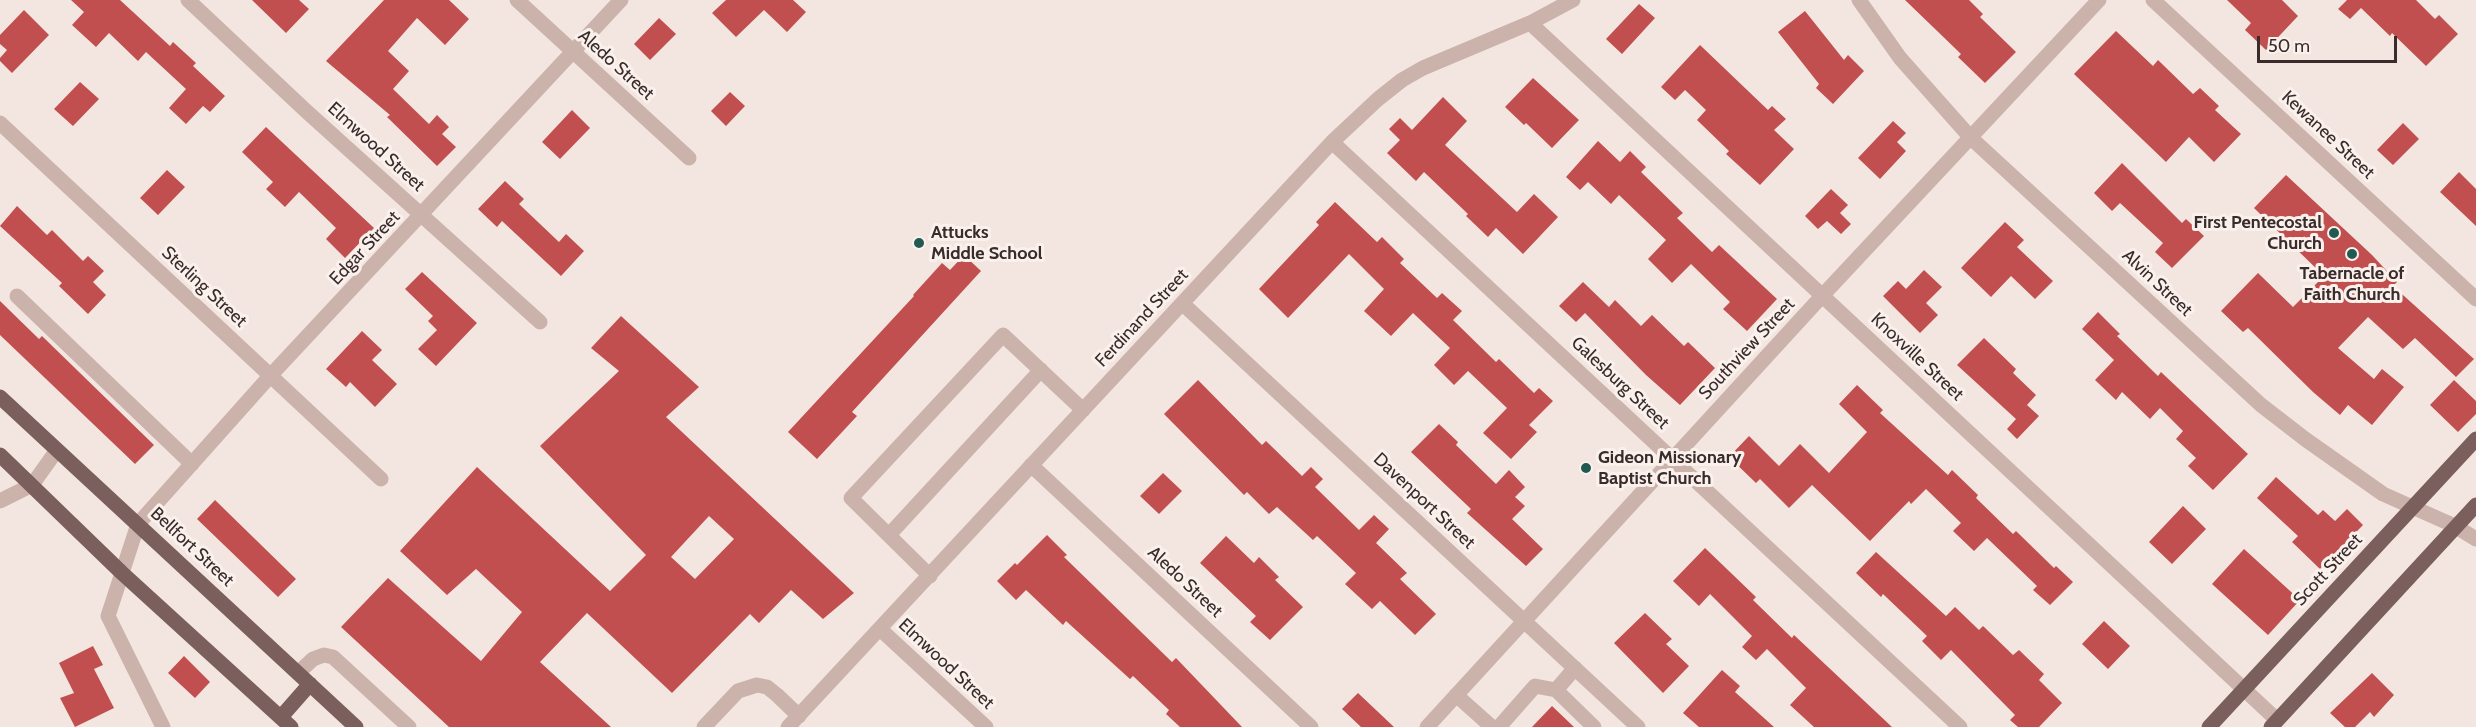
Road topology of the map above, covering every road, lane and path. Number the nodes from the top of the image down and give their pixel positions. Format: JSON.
{"nodes":[{"id":1,"x":188,"y":0,"type":"edge"},
{"id":2,"x":517,"y":0,"type":"edge"},
{"id":3,"x":621,"y":0,"type":"edge"},
{"id":4,"x":1573,"y":0,"type":"edge"},
{"id":5,"x":1859,"y":0,"type":"edge"},
{"id":6,"x":2099,"y":0,"type":"edge"},
{"id":7,"x":2153,"y":0,"type":"edge"},
{"id":8,"x":1530,"y":22,"type":"junction"},
{"id":9,"x":572,"y":52,"type":"junction"},
{"id":10,"x":0,"y":123,"type":"edge"},
{"id":11,"x":1971,"y":138,"type":"junction"},
{"id":12,"x":1332,"y":142,"type":"junction"},
{"id":13,"x":689,"y":158,"type":"dead end"},
{"id":14,"x":422,"y":215,"type":"junction"},
{"id":15,"x":17,"y":296,"type":"dead end"},
{"id":16,"x":1822,"y":296,"type":"junction"},
{"id":17,"x":2476,"y":299,"type":"edge"},
{"id":18,"x":1183,"y":304,"type":"junction"},
{"id":19,"x":540,"y":322,"type":"dead end"},
{"id":20,"x":1041,"y":370,"type":"junction"},
{"id":21,"x":271,"y":375,"type":"junction"},
{"id":22,"x":0,"y":397,"type":"edge"},
{"id":23,"x":1083,"y":410,"type":"junction"},
{"id":24,"x":2476,"y":439,"type":"edge"},
{"id":25,"x":57,"y":450,"type":"junction"},
{"id":26,"x":0,"y":455,"type":"edge"},
{"id":27,"x":1672,"y":459,"type":"junction"},
{"id":28,"x":192,"y":464,"type":"junction"},
{"id":29,"x":1031,"y":465,"type":"junction"},
{"id":30,"x":381,"y":479,"type":"dead end"},
{"id":31,"x":32,"y":485,"type":"junction"},
{"id":32,"x":0,"y":501,"type":"edge"},
{"id":33,"x":2476,"y":505,"type":"edge"},
{"id":34,"x":2413,"y":507,"type":"junction"},
{"id":35,"x":138,"y":524,"type":"junction"},
{"id":36,"x":2455,"y":526,"type":"junction"},
{"id":37,"x":889,"y":535,"type":"junction"},
{"id":38,"x":2476,"y":539,"type":"edge"},
{"id":39,"x":122,"y":573,"type":"junction"},
{"id":40,"x":930,"y":576,"type":"junction"},
{"id":41,"x":1525,"y":622,"type":"junction"},
{"id":42,"x":880,"y":629,"type":"junction"},
{"id":43,"x":1575,"y":668,"type":"junction"},
{"id":44,"x":298,"y":673,"type":"junction"},
{"id":45,"x":310,"y":684,"type":"junction"},
{"id":46,"x":1556,"y":690,"type":"junction"},
{"id":47,"x":2244,"y":690,"type":"junction"},
{"id":48,"x":1456,"y":694,"type":"junction"},
{"id":49,"x":794,"y":721,"type":"edge"},
{"id":50,"x":286,"y":722,"type":"edge"},
{"id":51,"x":2274,"y":724,"type":"edge"},
{"id":52,"x":163,"y":727,"type":"edge"},
{"id":53,"x":356,"y":727,"type":"edge"},
{"id":54,"x":409,"y":727,"type":"edge"},
{"id":55,"x":704,"y":727,"type":"edge"},
{"id":56,"x":986,"y":727,"type":"edge"},
{"id":57,"x":1311,"y":727,"type":"edge"},
{"id":58,"x":1427,"y":727,"type":"edge"},
{"id":59,"x":1492,"y":727,"type":"edge"},
{"id":60,"x":1499,"y":727,"type":"edge"},
{"id":61,"x":1594,"y":727,"type":"edge"},
{"id":62,"x":1638,"y":727,"type":"edge"},
{"id":63,"x":1960,"y":727,"type":"edge"},
{"id":64,"x":2209,"y":727,"type":"edge"}],
"edges":[{"from":1,"to":14,"type":"street","name":"Elmwood Street"},
{"from":2,"to":9,"type":"street","name":"Aledo Street"},
{"from":3,"to":9,"type":"street","name":"Edgar Street"},
{"from":4,"to":8,"type":"street","name":"Ferdinand Street"},
{"from":5,"to":11,"type":"street","name":"Alvin Street"},
{"from":6,"to":11,"type":"street","name":"Southview Street"},
{"from":7,"to":17,"type":"street","name":"Kewanee Street"},
{"from":8,"to":12,"type":"street","name":"Ferdinand Street"},
{"from":8,"to":16,"type":"street","name":"Knoxville Street"},
{"from":9,"to":13,"type":"street","name":"Aledo Street"},
{"from":9,"to":14,"type":"street","name":"Edgar Street"},
{"from":10,"to":21,"type":"street","name":"Sterling Street"},
{"from":11,"to":16,"type":"street","name":"Southview Street"},
{"from":11,"to":34,"type":"street","name":"Alvin Street"},
{"from":12,"to":18,"type":"street","name":"Ferdinand Street"},
{"from":12,"to":27,"type":"street","name":"Galesburg Street"},
{"from":14,"to":19,"type":"street","name":"Elmwood Street"},
{"from":14,"to":21,"type":"street","name":"Edgar Street"},
{"from":15,"to":28,"type":"street"},
{"from":16,"to":27,"type":"street","name":"Southview Street"},
{"from":16,"to":47,"type":"street","name":"Knoxville Street"},
{"from":18,"to":23,"type":"street","name":"Ferdinand Street"},
{"from":18,"to":41,"type":"street","name":"Davenport Street"},
{"from":20,"to":23,"type":"street"},
{"from":20,"to":37,"type":"street"},
{"from":20,"to":37,"type":"street"},
{"from":21,"to":28,"type":"street","name":"Edgar Street"},
{"from":21,"to":30,"type":"street","name":"Sterling Street"},
{"from":22,"to":25,"type":"main road","name":"Bellfort Street"},
{"from":23,"to":29,"type":"street","name":"Ferdinand Street"},
{"from":24,"to":34,"type":"main road","name":"Scott Street"},
{"from":25,"to":31,"type":"street"},
{"from":25,"to":35,"type":"main road","name":"Bellfort Street"},
{"from":26,"to":31,"type":"main road"},
{"from":27,"to":41,"type":"street","name":"Southview Street"},
{"from":27,"to":63,"type":"street","name":"Galesburg Street"},
{"from":28,"to":35,"type":"street","name":"Edgar Street"},
{"from":29,"to":40,"type":"street","name":"Ferdinand Street"},
{"from":29,"to":57,"type":"street","name":"Aledo Street"},
{"from":31,"to":32,"type":"street"},
{"from":31,"to":39,"type":"main road"},
{"from":33,"to":36,"type":"main road"},
{"from":34,"to":36,"type":"street","name":"Alvin Street"},
{"from":34,"to":47,"type":"main road","name":"Scott Street"},
{"from":35,"to":39,"type":"street"},
{"from":35,"to":44,"type":"main road","name":"Bellfort Street"},
{"from":36,"to":38,"type":"street","name":"Alvin Street"},
{"from":36,"to":51,"type":"main road"},
{"from":37,"to":40,"type":"street"},
{"from":39,"to":50,"type":"main road"},
{"from":39,"to":52,"type":"street"},
{"from":40,"to":42,"type":"street","name":"Ferdinand Street"},
{"from":41,"to":43,"type":"street","name":"Davenport Street"},
{"from":41,"to":48,"type":"street","name":"Southview Street"},
{"from":42,"to":49,"type":"street","name":"Ferdinand Street"},
{"from":42,"to":56,"type":"street","name":"Elmwood Street"},
{"from":43,"to":46,"type":"street"},
{"from":43,"to":62,"type":"street","name":"Davenport Street"},
{"from":44,"to":45,"type":"main road","name":"Bellfort Street"},
{"from":44,"to":54,"type":"street"},
{"from":45,"to":50,"type":"main road"},
{"from":45,"to":53,"type":"main road","name":"Bellfort Street"},
{"from":46,"to":60,"type":"street"},
{"from":46,"to":61,"type":"street"},
{"from":47,"to":51,"type":"street","name":"Knoxville Street"},
{"from":47,"to":64,"type":"main road","name":"Scott Street"},
{"from":48,"to":58,"type":"street","name":"Southview Street"},
{"from":48,"to":59,"type":"street"},
{"from":49,"to":55,"type":"street"}]}
